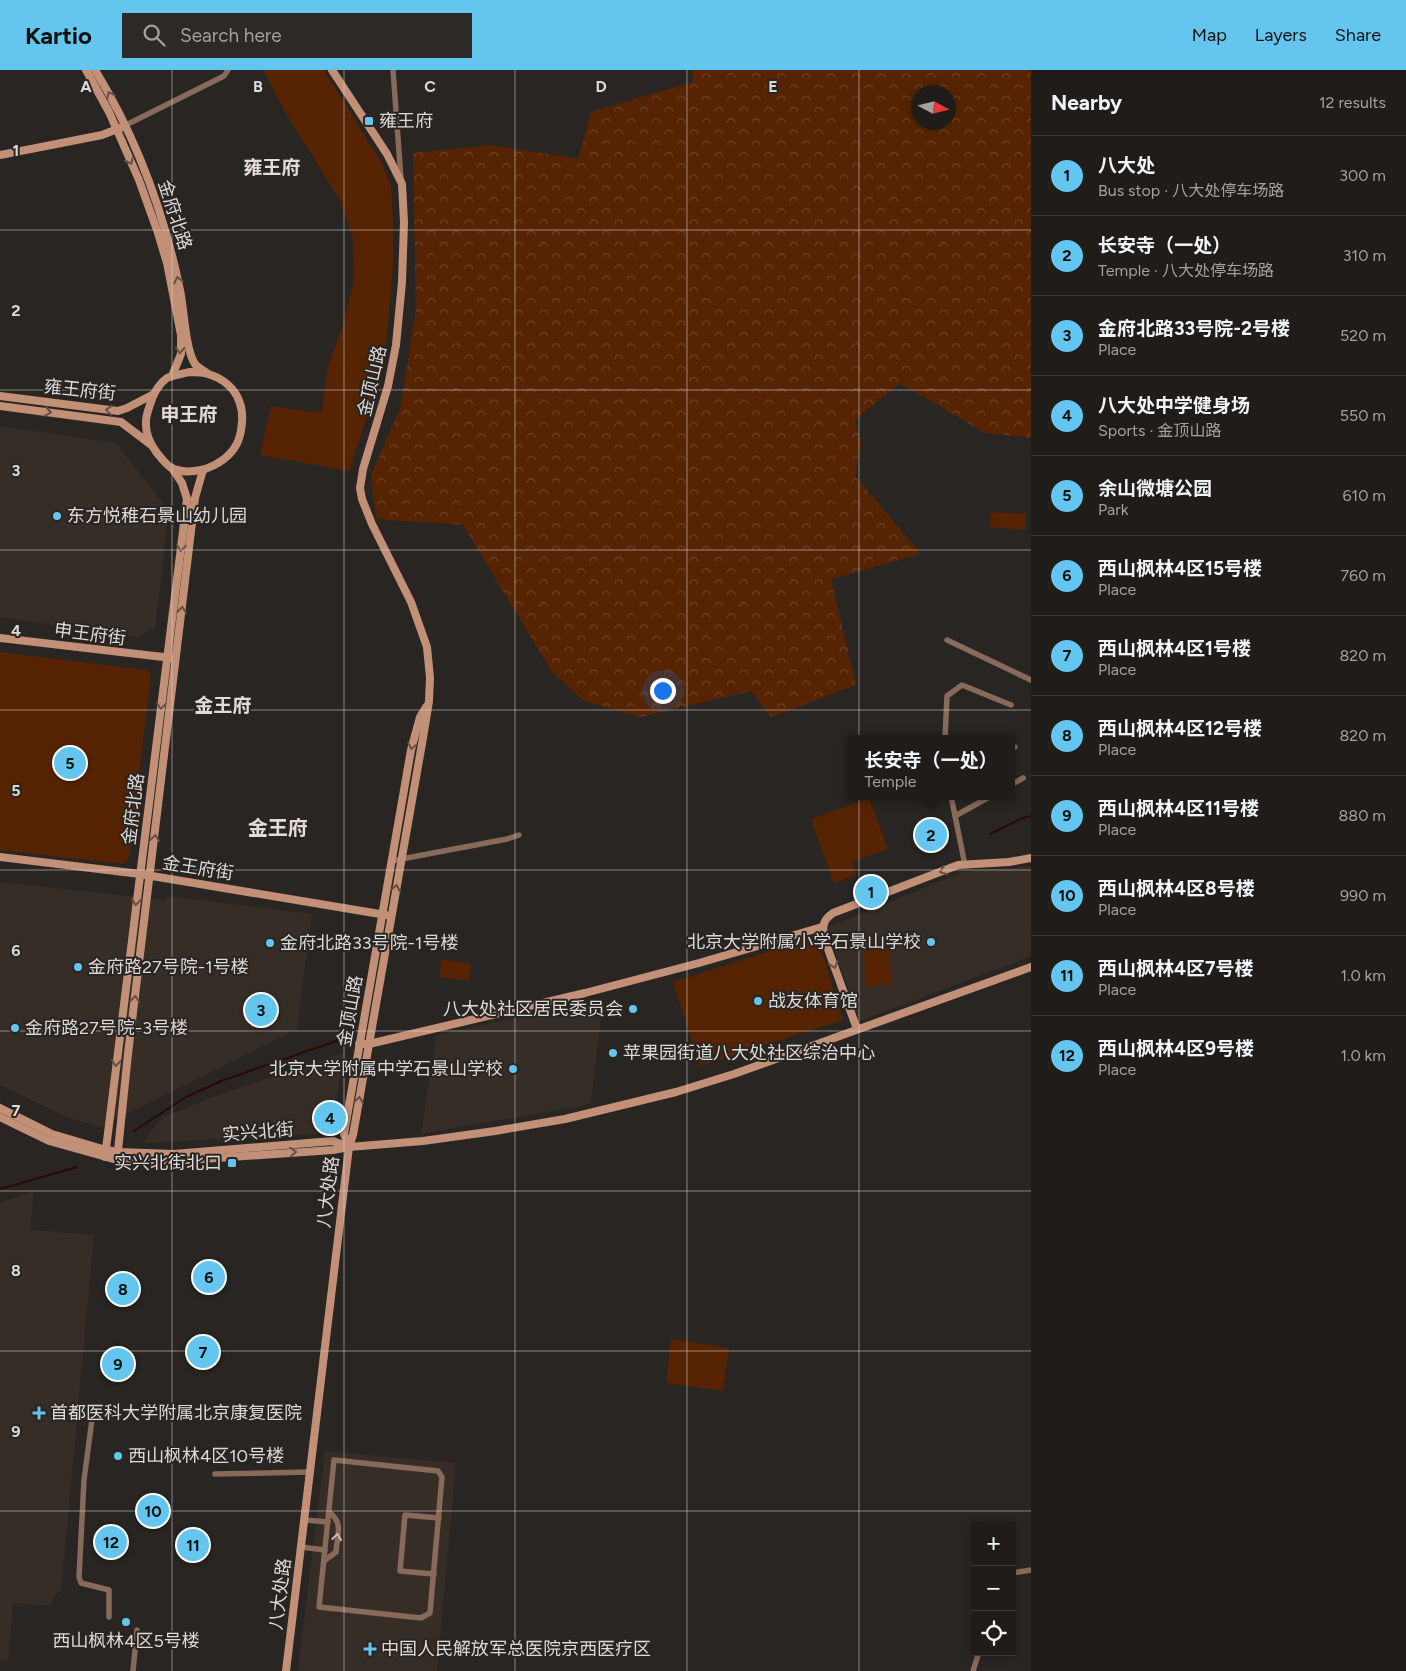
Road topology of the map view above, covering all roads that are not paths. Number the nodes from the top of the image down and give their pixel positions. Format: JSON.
{"nodes":[{"id":1,"x":86,"y":70,"type":"edge"},
{"id":2,"x":95,"y":70,"type":"edge"},
{"id":3,"x":228,"y":70,"type":"edge"},
{"id":4,"x":332,"y":70,"type":"edge"},
{"id":5,"x":393,"y":70,"type":"edge"},
{"id":6,"x":124,"y":126,"type":"junction"},
{"id":7,"x":116,"y":129,"type":"junction"},
{"id":8,"x":0,"y":155,"type":"edge"},
{"id":9,"x":402,"y":184,"type":"junction"},
{"id":10,"x":208,"y":373,"type":"junction"},
{"id":11,"x":172,"y":376,"type":"junction"},
{"id":12,"x":154,"y":394,"type":"junction"},
{"id":13,"x":0,"y":396,"type":"edge"},
{"id":14,"x":0,"y":406,"type":"edge"},
{"id":15,"x":150,"y":444,"type":"junction"},
{"id":16,"x":172,"y":468,"type":"junction"},
{"id":17,"x":203,"y":470,"type":"junction"},
{"id":18,"x":0,"y":638,"type":"edge"},
{"id":19,"x":947,"y":640,"type":"dead end"},
{"id":20,"x":167,"y":658,"type":"junction"},
{"id":21,"x":176,"y":659,"type":"junction"},
{"id":22,"x":1031,"y":680,"type":"edge"},
{"id":23,"x":429,"y":701,"type":"junction"},
{"id":24,"x":1011,"y":705,"type":"dead end"},
{"id":25,"x":945,"y":735,"type":"edge"},
{"id":26,"x":1023,"y":778,"type":"dead end"},
{"id":27,"x":1015,"y":783,"type":"edge"},
{"id":28,"x":952,"y":800,"type":"edge"},
{"id":29,"x":984,"y":800,"type":"edge"},
{"id":30,"x":955,"y":816,"type":"junction"},
{"id":31,"x":519,"y":835,"type":"dead end"},
{"id":32,"x":0,"y":857,"type":"edge"},
{"id":33,"x":1031,"y":858,"type":"edge"},
{"id":34,"x":400,"y":860,"type":"junction"},
{"id":35,"x":391,"y":862,"type":"junction"},
{"id":36,"x":965,"y":865,"type":"junction"},
{"id":37,"x":140,"y":874,"type":"junction"},
{"id":38,"x":150,"y":875,"type":"junction"},
{"id":39,"x":382,"y":914,"type":"junction"},
{"id":40,"x":390,"y":916,"type":"junction"},
{"id":41,"x":822,"y":927,"type":"junction"},
{"id":42,"x":1031,"y":967,"type":"edge"},
{"id":43,"x":857,"y":1029,"type":"junction"},
{"id":44,"x":359,"y":1044,"type":"junction"},
{"id":45,"x":369,"y":1044,"type":"junction"},
{"id":46,"x":0,"y":1108,"type":"edge"},
{"id":47,"x":0,"y":1117,"type":"edge"},
{"id":48,"x":349,"y":1147,"type":"junction"},
{"id":49,"x":105,"y":1154,"type":"junction"},
{"id":50,"x":118,"y":1156,"type":"junction"},
{"id":51,"x":93,"y":1412,"type":"dead end"},
{"id":52,"x":310,"y":1472,"type":"junction"},
{"id":53,"x":215,"y":1474,"type":"dead end"},
{"id":54,"x":329,"y":1512,"type":"junction"},
{"id":55,"x":439,"y":1518,"type":"junction"},
{"id":56,"x":304,"y":1520,"type":"junction"},
{"id":57,"x":328,"y":1522,"type":"junction"},
{"id":58,"x":301,"y":1547,"type":"junction"},
{"id":59,"x":325,"y":1550,"type":"junction"},
{"id":60,"x":324,"y":1561,"type":"junction"},
{"id":61,"x":1031,"y":1570,"type":"edge"},
{"id":62,"x":1016,"y":1572,"type":"edge"},
{"id":63,"x":434,"y":1574,"type":"junction"},
{"id":64,"x":109,"y":1617,"type":"dead end"},
{"id":65,"x":137,"y":1630,"type":"dead end"},
{"id":66,"x":977,"y":1656,"type":"edge"},
{"id":67,"x":133,"y":1671,"type":"edge"},
{"id":68,"x":286,"y":1671,"type":"edge"},
{"id":69,"x":972,"y":1671,"type":"edge"}],
"edges":[{"from":1,"to":7,"type":"street","name":"金府北路"},
{"from":6,"to":2,"type":"street","name":"金府北路","one_way":true},
{"from":3,"to":6,"type":"street"},
{"from":4,"to":9,"type":"street","name":"金顶山路"},
{"from":5,"to":9,"type":"street"},
{"from":6,"to":7,"type":"street"},
{"from":10,"to":6,"type":"street","name":"金府北路","one_way":true},
{"from":7,"to":8,"type":"street"},
{"from":7,"to":11,"type":"street","name":"金府北路","one_way":true},
{"from":9,"to":23,"type":"street","name":"金顶山路"},
{"from":10,"to":11,"type":"street"},
{"from":10,"to":17,"type":"street"},
{"from":11,"to":12,"type":"street"},
{"from":12,"to":13,"type":"street","name":"雍王府街","one_way":true},
{"from":12,"to":15,"type":"street"},
{"from":14,"to":15,"type":"street","name":"雍王府街","one_way":true},
{"from":15,"to":16,"type":"street"},
{"from":16,"to":17,"type":"street"},
{"from":16,"to":20,"type":"street","name":"金府北路","one_way":true},
{"from":21,"to":17,"type":"street","name":"金府北路","one_way":true},
{"from":18,"to":20,"type":"street","name":"申王府街"},
{"from":19,"to":22,"type":"street"},
{"from":20,"to":21,"type":"street","name":"申王府街"},
{"from":20,"to":37,"type":"street","name":"金府北路","one_way":true},
{"from":38,"to":21,"type":"street","name":"金府北路","one_way":true},
{"from":23,"to":34,"type":"street","name":"金顶山路"},
{"from":23,"to":35,"type":"street","name":"金顶山路","one_way":true},
{"from":24,"to":25,"type":"street"},
{"from":26,"to":27,"type":"street"},
{"from":28,"to":30,"type":"street"},
{"from":29,"to":30,"type":"street"},
{"from":30,"to":36,"type":"street"},
{"from":31,"to":34,"type":"street"},
{"from":32,"to":37,"type":"street","name":"金王府街"},
{"from":33,"to":36,"type":"street"},
{"from":34,"to":35,"type":"street"},
{"from":40,"to":34,"type":"street","name":"金顶山路","one_way":true},
{"from":35,"to":39,"type":"street","name":"金顶山路"},
{"from":36,"to":41,"type":"street","one_way":true},
{"from":37,"to":38,"type":"street","name":"金王府街"},
{"from":37,"to":49,"type":"street","name":"金府北路","one_way":true},
{"from":38,"to":39,"type":"street","name":"金王府街"},
{"from":50,"to":38,"type":"street","name":"金府北路","one_way":true},
{"from":39,"to":40,"type":"street","name":"金王府街"},
{"from":39,"to":44,"type":"street","name":"金顶山路"},
{"from":40,"to":45,"type":"street","name":"金顶山路"},
{"from":41,"to":43,"type":"street","one_way":true},
{"from":41,"to":45,"type":"street"},
{"from":42,"to":43,"type":"street","name":"八大处路"},
{"from":43,"to":48,"type":"street","name":"八大处路"},
{"from":44,"to":45,"type":"street"},
{"from":44,"to":48,"type":"street","name":"金顶山路"},
{"from":48,"to":45,"type":"street","name":"金顶山路","one_way":true},
{"from":46,"to":49,"type":"street","name":"实兴北街"},
{"from":47,"to":49,"type":"street","name":"实兴北街"},
{"from":48,"to":50,"type":"street","name":"实兴北街"},
{"from":48,"to":52,"type":"street","name":"八大处路"},
{"from":49,"to":50,"type":"street","name":"实兴北街"},
{"from":51,"to":64,"type":"street"},
{"from":52,"to":53,"type":"street"},
{"from":52,"to":56,"type":"street","name":"八大处路"},
{"from":54,"to":55,"type":"street"},
{"from":54,"to":57,"type":"street"},
{"from":60,"to":54,"type":"street","one_way":true},
{"from":55,"to":63,"type":"street"},
{"from":55,"to":63,"type":"street"},
{"from":56,"to":57,"type":"street"},
{"from":56,"to":58,"type":"street","name":"八大处路"},
{"from":57,"to":59,"type":"street"},
{"from":58,"to":59,"type":"street"},
{"from":58,"to":68,"type":"street","name":"八大处路"},
{"from":59,"to":60,"type":"street"},
{"from":60,"to":63,"type":"street"},
{"from":61,"to":62,"type":"street"},
{"from":65,"to":67,"type":"street"},
{"from":66,"to":69,"type":"street"}]}
